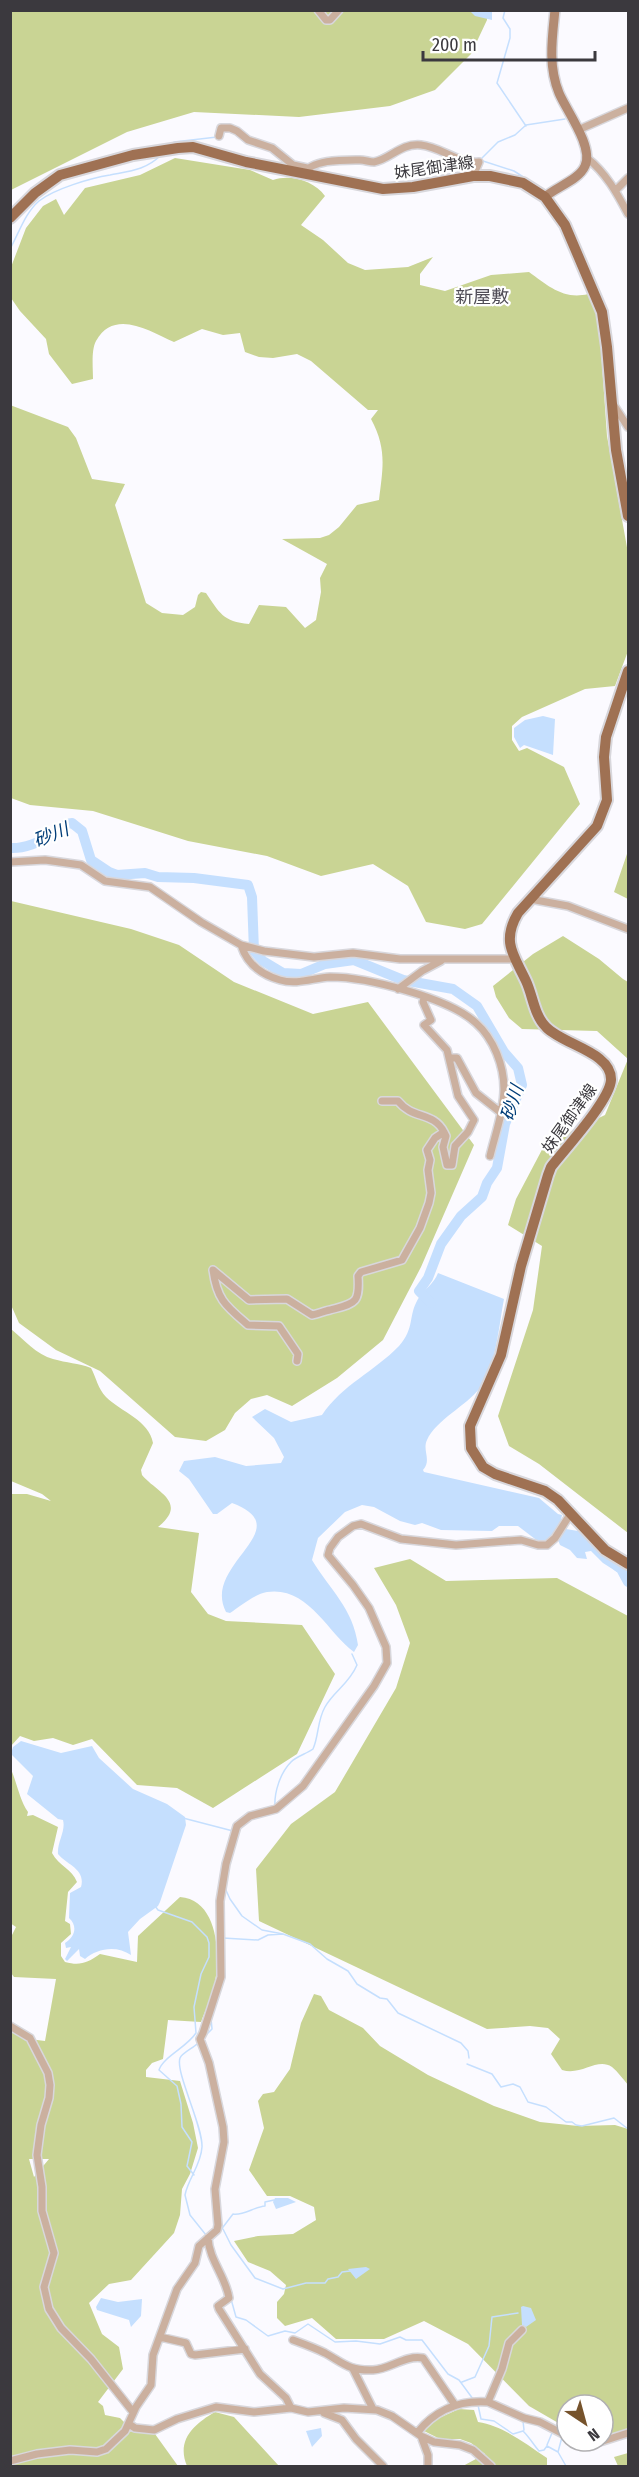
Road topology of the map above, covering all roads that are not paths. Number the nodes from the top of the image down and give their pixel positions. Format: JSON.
{"nodes":[{"id":1,"x":318,"y":10,"type":"edge"},
{"id":2,"x":339,"y":10,"type":"edge"},
{"id":3,"x":555,"y":10,"type":"edge"},
{"id":4,"x":628,"y":108,"type":"edge"},
{"id":5,"x":578,"y":130,"type":"junction"},
{"id":6,"x":219,"y":136,"type":"dead end"},
{"id":7,"x":587,"y":158,"type":"junction"},
{"id":8,"x":305,"y":171,"type":"junction"},
{"id":9,"x":473,"y":176,"type":"junction"},
{"id":10,"x":628,"y":178,"type":"edge"},
{"id":11,"x":616,"y":190,"type":"junction"},
{"id":12,"x":545,"y":197,"type":"junction"},
{"id":13,"x":628,"y":214,"type":"edge"},
{"id":14,"x":10,"y":218,"type":"edge"},
{"id":15,"x":611,"y":402,"type":"junction"},
{"id":16,"x":628,"y":426,"type":"edge"},
{"id":17,"x":628,"y":516,"type":"edge"},
{"id":18,"x":628,"y":676,"type":"edge"},
{"id":19,"x":10,"y":862,"type":"edge"},
{"id":20,"x":530,"y":899,"type":"junction"},
{"id":21,"x":628,"y":929,"type":"edge"},
{"id":22,"x":245,"y":946,"type":"junction"},
{"id":23,"x":513,"y":959,"type":"junction"},
{"id":24,"x":442,"y":960,"type":"junction"},
{"id":25,"x":400,"y":987,"type":"junction"},
{"id":26,"x":424,"y":998,"type":"junction"},
{"id":27,"x":449,"y":1058,"type":"junction"},
{"id":28,"x":382,"y":1101,"type":"dead end"},
{"id":29,"x":500,"y":1112,"type":"junction"},
{"id":30,"x":444,"y":1132,"type":"junction"},
{"id":31,"x":490,"y":1156,"type":"dead end"},
{"id":32,"x":297,"y":1361,"type":"dead end"},
{"id":33,"x":571,"y":1513,"type":"junction"},
{"id":34,"x":628,"y":1564,"type":"edge"},
{"id":35,"x":10,"y":2026,"type":"edge"},
{"id":36,"x":208,"y":2238,"type":"junction"},
{"id":37,"x":522,"y":2330,"type":"dead end"},
{"id":38,"x":160,"y":2337,"type":"junction"},
{"id":39,"x":293,"y":2340,"type":"dead end"},
{"id":40,"x":245,"y":2349,"type":"junction"},
{"id":41,"x":353,"y":2369,"type":"junction"},
{"id":42,"x":488,"y":2402,"type":"junction"},
{"id":43,"x":455,"y":2405,"type":"junction"},
{"id":44,"x":291,"y":2408,"type":"junction"},
{"id":45,"x":373,"y":2409,"type":"junction"},
{"id":46,"x":133,"y":2412,"type":"junction"},
{"id":47,"x":321,"y":2412,"type":"junction"},
{"id":48,"x":129,"y":2424,"type":"junction"},
{"id":49,"x":555,"y":2430,"type":"edge"},
{"id":50,"x":419,"y":2434,"type":"junction"},
{"id":51,"x":10,"y":2461,"type":"edge"},
{"id":52,"x":383,"y":2466,"type":"edge"},
{"id":53,"x":428,"y":2466,"type":"edge"},
{"id":54,"x":491,"y":2466,"type":"edge"}],
"edges":[{"from":1,"to":2,"type":"street"},
{"from":3,"to":5,"type":"street"},
{"from":4,"to":5,"type":"street"},
{"from":5,"to":7,"type":"street"},
{"from":6,"to":8,"type":"street"},
{"from":7,"to":11,"type":"street"},
{"from":7,"to":12,"type":"street"},
{"from":8,"to":9,"type":"main road","name":"妹尾御津線"},
{"from":8,"to":9,"type":"street"},
{"from":8,"to":14,"type":"main road","name":"妹尾御津線"},
{"from":9,"to":12,"type":"main road","name":"妹尾御津線"},
{"from":10,"to":11,"type":"street"},
{"from":11,"to":13,"type":"street"},
{"from":12,"to":15,"type":"main road","name":"妹尾御津線"},
{"from":15,"to":16,"type":"street"},
{"from":15,"to":17,"type":"main road","name":"妹尾御津線"},
{"from":18,"to":20,"type":"main road","name":"妹尾御津線"},
{"from":19,"to":22,"type":"street"},
{"from":20,"to":21,"type":"street"},
{"from":20,"to":23,"type":"main road","name":"妹尾御津線"},
{"from":22,"to":24,"type":"street"},
{"from":22,"to":25,"type":"street"},
{"from":23,"to":24,"type":"street"},
{"from":23,"to":33,"type":"main road","name":"妹尾御津線"},
{"from":24,"to":25,"type":"street"},
{"from":25,"to":26,"type":"street"},
{"from":26,"to":27,"type":"street"},
{"from":26,"to":29,"type":"street"},
{"from":27,"to":29,"type":"street"},
{"from":27,"to":30,"type":"street"},
{"from":28,"to":30,"type":"street"},
{"from":29,"to":31,"type":"street"},
{"from":30,"to":32,"type":"street"},
{"from":33,"to":34,"type":"main road","name":"妹尾御津線"},
{"from":33,"to":36,"type":"street"},
{"from":35,"to":46,"type":"street"},
{"from":36,"to":38,"type":"street"},
{"from":36,"to":40,"type":"street"},
{"from":37,"to":42,"type":"street"},
{"from":38,"to":40,"type":"street"},
{"from":38,"to":46,"type":"street"},
{"from":39,"to":41,"type":"street"},
{"from":40,"to":44,"type":"street"},
{"from":41,"to":43,"type":"street"},
{"from":41,"to":45,"type":"street"},
{"from":42,"to":43,"type":"street"},
{"from":42,"to":49,"type":"street"},
{"from":43,"to":50,"type":"street"},
{"from":44,"to":47,"type":"street"},
{"from":44,"to":48,"type":"street"},
{"from":45,"to":47,"type":"street"},
{"from":45,"to":50,"type":"street"},
{"from":46,"to":48,"type":"street"},
{"from":47,"to":52,"type":"street"},
{"from":48,"to":51,"type":"street"},
{"from":50,"to":53,"type":"street"},
{"from":50,"to":54,"type":"street"}]}
